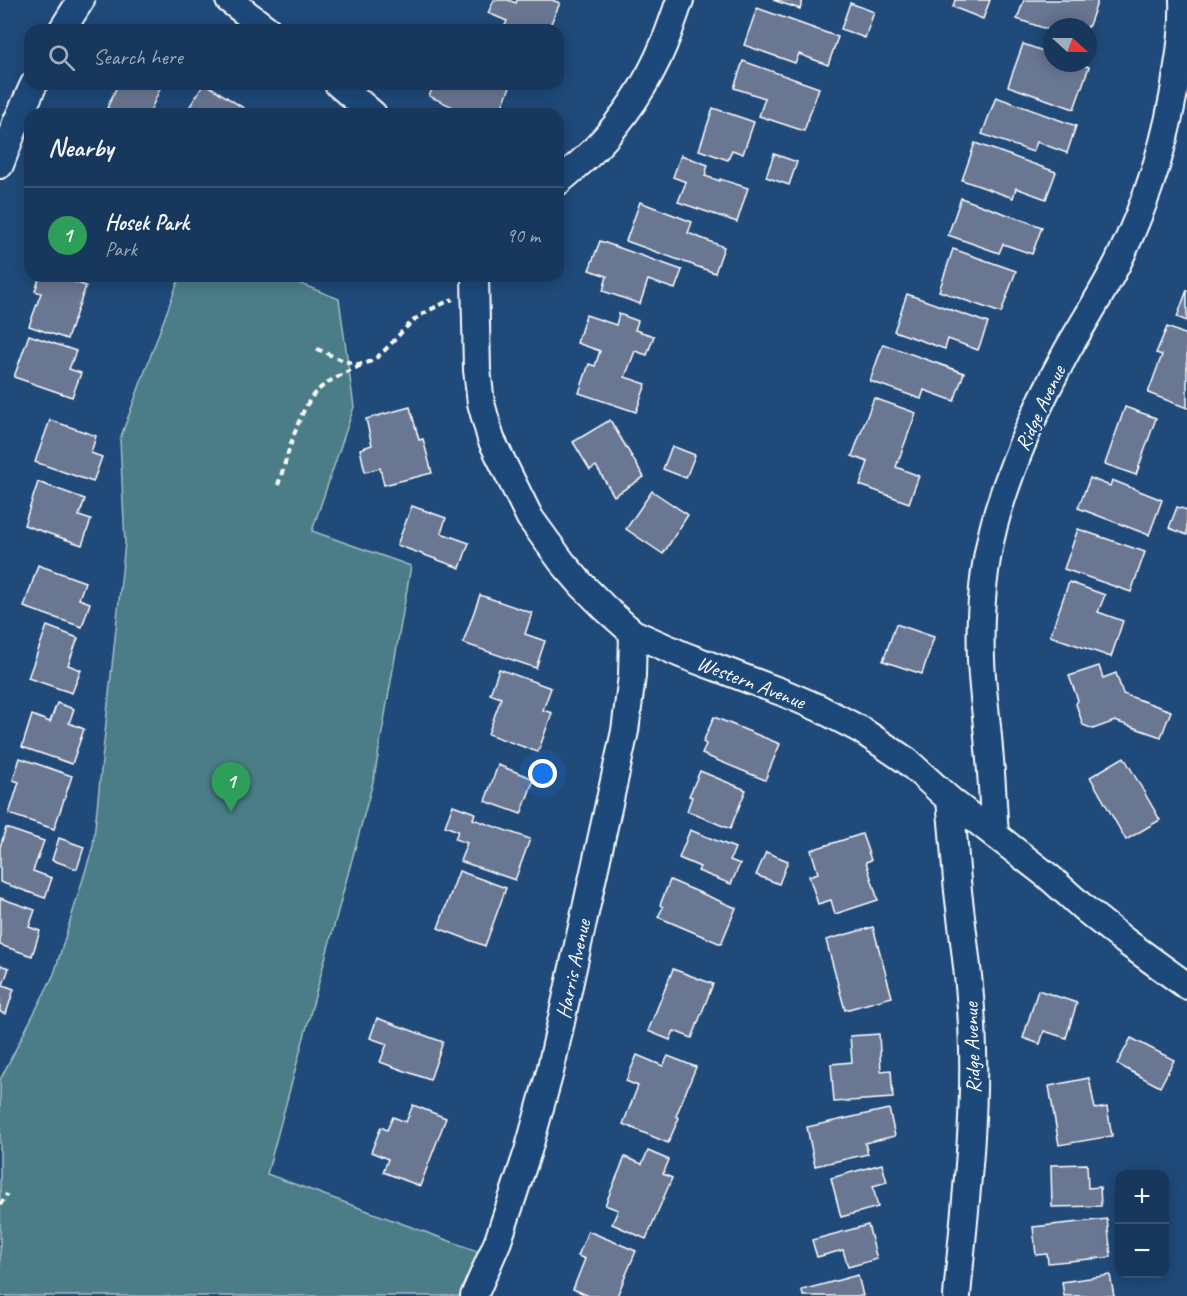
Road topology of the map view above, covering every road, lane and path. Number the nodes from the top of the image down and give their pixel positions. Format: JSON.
{"nodes":[{"id":1,"x":81,"y":0,"type":"edge"},
{"id":2,"x":229,"y":0,"type":"edge"},
{"id":3,"x":680,"y":0,"type":"edge"},
{"id":4,"x":1183,"y":0,"type":"edge"},
{"id":5,"x":66,"y":24,"type":"edge"},
{"id":6,"x":260,"y":24,"type":"edge"},
{"id":7,"x":31,"y":90,"type":"edge"},
{"id":8,"x":345,"y":90,"type":"edge"},
{"id":9,"x":366,"y":108,"type":"edge"},
{"id":10,"x":0,"y":165,"type":"edge"},
{"id":11,"x":564,"y":177,"type":"edge"},
{"id":12,"x":475,"y":283,"type":"edge"},
{"id":13,"x":317,"y":349,"type":"dead end"},
{"id":14,"x":362,"y":364,"type":"junction"},
{"id":15,"x":278,"y":485,"type":"dead end"},
{"id":16,"x":633,"y":633,"type":"junction"},
{"id":17,"x":950,"y":800,"type":"junction"},
{"id":18,"x":995,"y":835,"type":"junction"},
{"id":19,"x":1187,"y":986,"type":"edge"},
{"id":20,"x":7,"y":1194,"type":"dead end"},
{"id":21,"x":0,"y":1205,"type":"edge"},
{"id":22,"x":474,"y":1296,"type":"edge"},
{"id":23,"x":957,"y":1296,"type":"edge"}],
"edges":[{"from":1,"to":5,"type":"street"},
{"from":2,"to":6,"type":"street"},
{"from":3,"to":11,"type":"street"},
{"from":4,"to":18,"type":"street","name":"Ridge Avenue"},
{"from":7,"to":10,"type":"street"},
{"from":8,"to":9,"type":"street"},
{"from":12,"to":14,"type":"path"},
{"from":12,"to":16,"type":"street","name":"Western Avenue"},
{"from":13,"to":14,"type":"path"},
{"from":14,"to":15,"type":"path"},
{"from":16,"to":17,"type":"street","name":"Western Avenue"},
{"from":16,"to":22,"type":"street","name":"Harris Avenue"},
{"from":17,"to":18,"type":"street","name":"Western Avenue"},
{"from":17,"to":23,"type":"street","name":"Ridge Avenue"},
{"from":18,"to":19,"type":"street","name":"Western Avenue"},
{"from":20,"to":21,"type":"path"}]}
